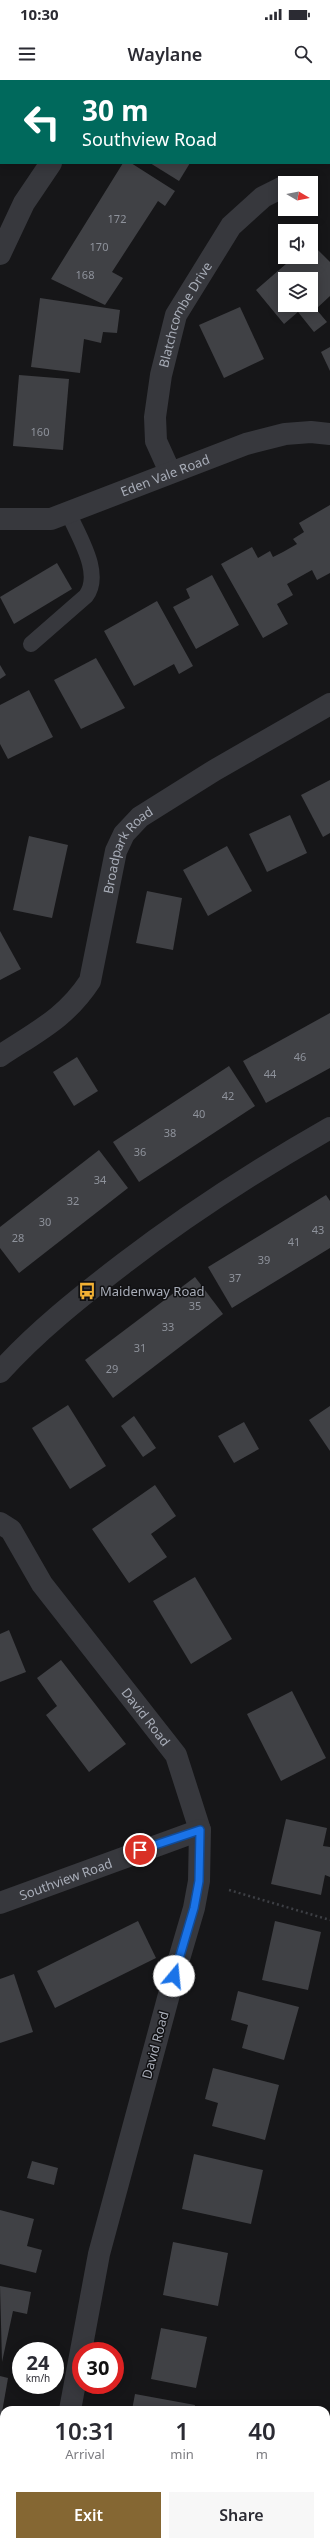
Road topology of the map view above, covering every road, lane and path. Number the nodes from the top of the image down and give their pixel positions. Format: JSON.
{"nodes":[{"id":1,"x":50,"y":164,"type":"edge"},
{"id":2,"x":278,"y":190,"type":"edge"},
{"id":3,"x":0,"y":254,"type":"edge"},
{"id":4,"x":330,"y":434,"type":"edge"},
{"id":5,"x":170,"y":472,"type":"junction"},
{"id":6,"x":68,"y":512,"type":"junction"},
{"id":7,"x":0,"y":519,"type":"edge"},
{"id":8,"x":31,"y":644,"type":"dead end"},
{"id":9,"x":330,"y":704,"type":"edge"},
{"id":10,"x":0,"y":1056,"type":"edge"},
{"id":11,"x":330,"y":1128,"type":"edge"},
{"id":12,"x":0,"y":1372,"type":"edge"},
{"id":13,"x":0,"y":1523,"type":"edge"},
{"id":14,"x":200,"y":1830,"type":"junction"},
{"id":15,"x":199,"y":1881,"type":"junction"},
{"id":16,"x":0,"y":1903,"type":"edge"},
{"id":17,"x":330,"y":1920,"type":"edge"},
{"id":18,"x":71,"y":2406,"type":"edge"}],
"edges":[{"from":1,"to":3,"type":"street"},
{"from":2,"to":5,"type":"street","name":"Blatchcombe Drive"},
{"from":4,"to":5,"type":"street","name":"Eden Vale Road"},
{"from":5,"to":6,"type":"street","name":"Eden Vale Road"},
{"from":6,"to":7,"type":"street","name":"Eden Vale Road"},
{"from":6,"to":8,"type":"lane"},
{"from":9,"to":10,"type":"street","name":"Broadpark Road"},
{"from":11,"to":12,"type":"street"},
{"from":13,"to":14,"type":"street","name":"David Road"},
{"from":14,"to":15,"type":"street","name":"David Road"},
{"from":14,"to":16,"type":"street","name":"Southview Road"},
{"from":15,"to":17,"type":"path"},
{"from":15,"to":18,"type":"street","name":"David Road"}]}
